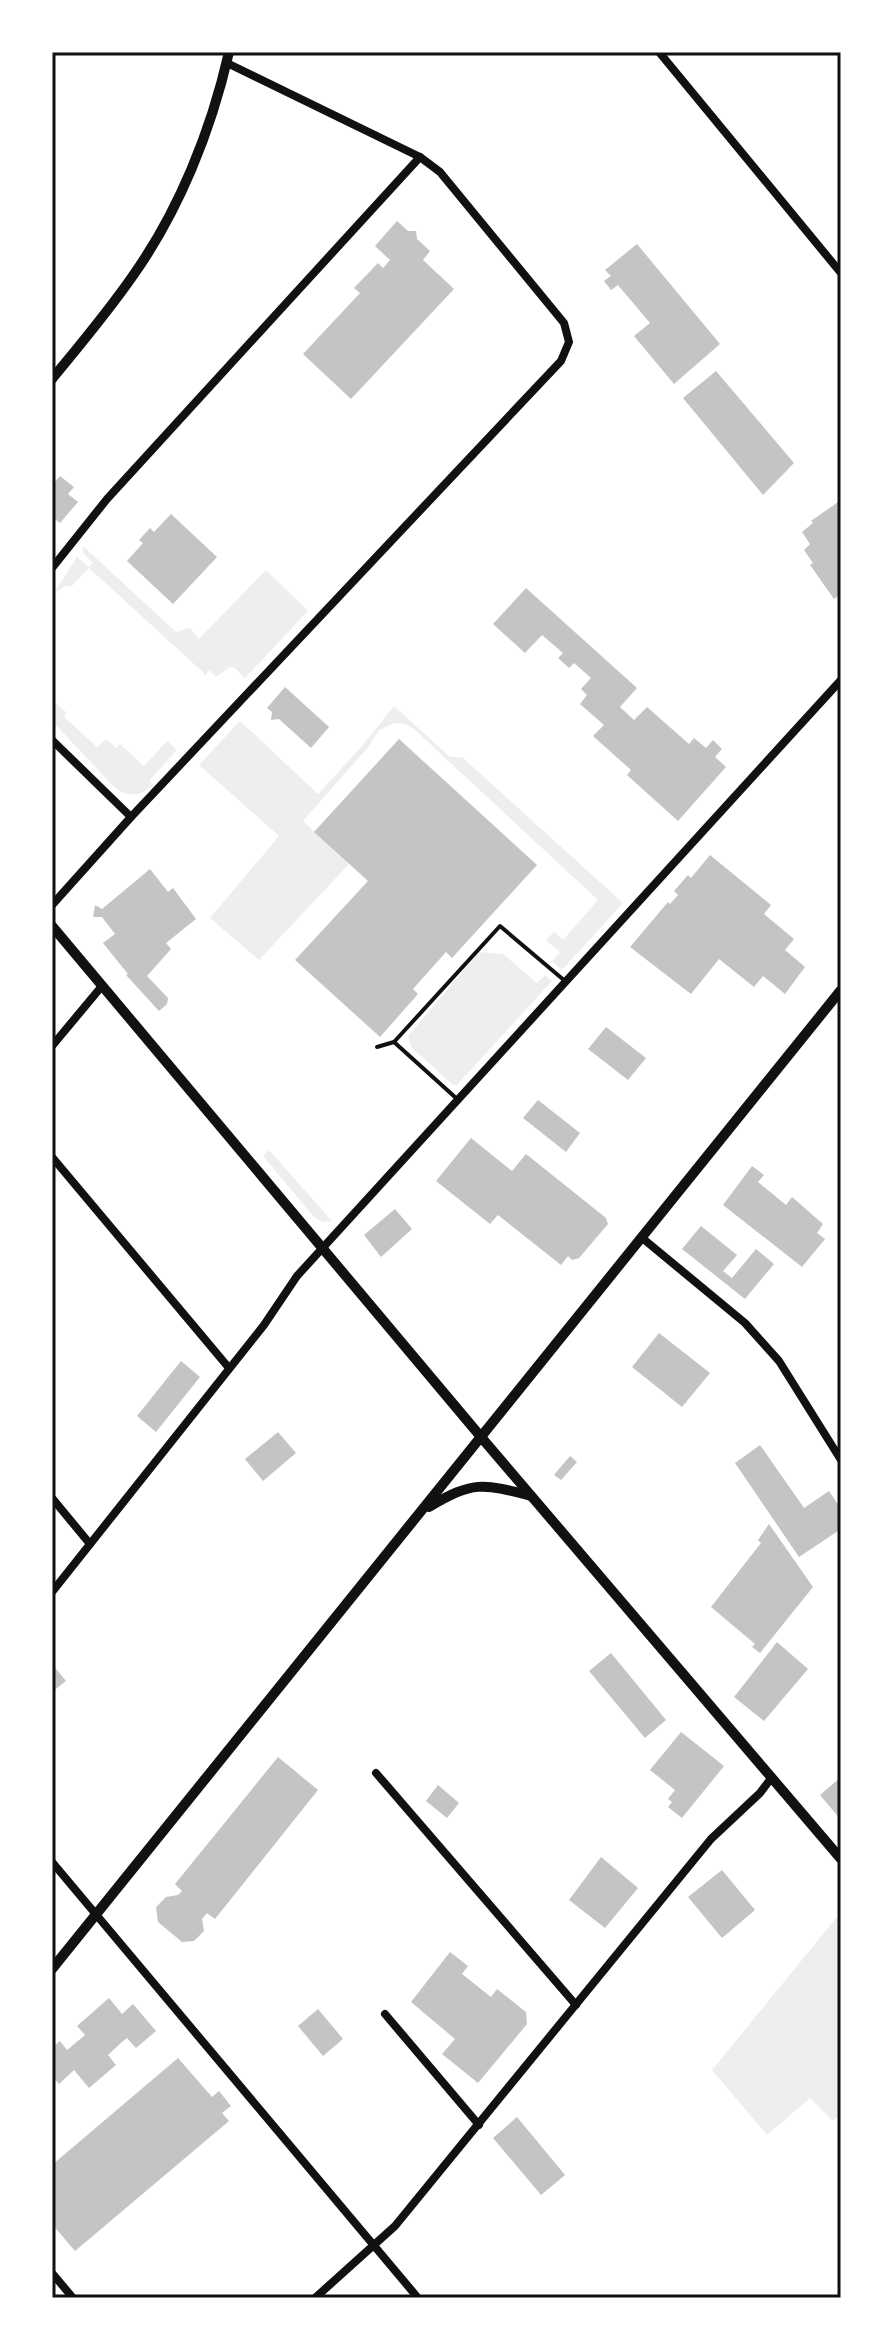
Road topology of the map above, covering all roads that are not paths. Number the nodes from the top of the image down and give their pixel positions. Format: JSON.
{"nodes":[{"id":1,"x":659,"y":52,"type":"edge"},
{"id":2,"x":228,"y":58,"type":"edge"},
{"id":3,"x":420,"y":157,"type":"junction"},
{"id":4,"x":841,"y":273,"type":"edge"},
{"id":5,"x":52,"y":379,"type":"edge"},
{"id":6,"x":52,"y":568,"type":"edge"},
{"id":7,"x":841,"y":680,"type":"edge"},
{"id":8,"x":52,"y":740,"type":"edge"},
{"id":9,"x":131,"y":817,"type":"junction"},
{"id":10,"x":52,"y":905,"type":"edge"},
{"id":11,"x":52,"y":926,"type":"edge"},
{"id":12,"x":566,"y":982,"type":"junction"},
{"id":13,"x":102,"y":986,"type":"junction"},
{"id":14,"x":841,"y":990,"type":"edge"},
{"id":15,"x":394,"y":1042,"type":"junction"},
{"id":16,"x":52,"y":1046,"type":"edge"},
{"id":17,"x":377,"y":1047,"type":"dead end"},
{"id":18,"x":459,"y":1100,"type":"junction"},
{"id":19,"x":52,"y":1157,"type":"edge"},
{"id":20,"x":641,"y":1237,"type":"junction"},
{"id":21,"x":324,"y":1248,"type":"junction"},
{"id":22,"x":229,"y":1368,"type":"junction"},
{"id":23,"x":481,"y":1437,"type":"junction"},
{"id":24,"x":841,"y":1460,"type":"edge"},
{"id":25,"x":531,"y":1496,"type":"junction"},
{"id":26,"x":52,"y":1498,"type":"edge"},
{"id":27,"x":424,"y":1510,"type":"junction"},
{"id":28,"x":90,"y":1544,"type":"junction"},
{"id":29,"x":52,"y":1592,"type":"edge"},
{"id":30,"x":376,"y":1773,"type":"dead end"},
{"id":31,"x":772,"y":1777,"type":"junction"},
{"id":32,"x":841,"y":1859,"type":"edge"},
{"id":33,"x":52,"y":1862,"type":"edge"},
{"id":34,"x":96,"y":1915,"type":"junction"},
{"id":35,"x":52,"y":1969,"type":"edge"},
{"id":36,"x":576,"y":2005,"type":"junction"},
{"id":37,"x":385,"y":2014,"type":"dead end"},
{"id":38,"x":479,"y":2125,"type":"junction"},
{"id":39,"x":375,"y":2247,"type":"junction"},
{"id":40,"x":52,"y":2273,"type":"edge"},
{"id":41,"x":73,"y":2298,"type":"edge"},
{"id":42,"x":315,"y":2298,"type":"edge"},
{"id":43,"x":418,"y":2298,"type":"edge"}],
"edges":[{"from":1,"to":4,"type":"street"},
{"from":2,"to":3,"type":"street"},
{"from":2,"to":5,"type":"street"},
{"from":3,"to":6,"type":"street"},
{"from":3,"to":9,"type":"street"},
{"from":7,"to":12,"type":"street"},
{"from":8,"to":9,"type":"street"},
{"from":9,"to":10,"type":"street"},
{"from":11,"to":13,"type":"street"},
{"from":12,"to":15,"type":"lane"},
{"from":12,"to":18,"type":"street"},
{"from":13,"to":16,"type":"street"},
{"from":13,"to":21,"type":"street"},
{"from":14,"to":20,"type":"street"},
{"from":15,"to":17,"type":"lane"},
{"from":15,"to":18,"type":"lane"},
{"from":18,"to":21,"type":"street"},
{"from":19,"to":22,"type":"street"},
{"from":20,"to":23,"type":"street"},
{"from":20,"to":24,"type":"street"},
{"from":21,"to":22,"type":"street"},
{"from":21,"to":23,"type":"street"},
{"from":22,"to":28,"type":"street"},
{"from":23,"to":25,"type":"street"},
{"from":23,"to":27,"type":"street"},
{"from":25,"to":27,"type":"street"},
{"from":25,"to":31,"type":"street"},
{"from":26,"to":28,"type":"street"},
{"from":27,"to":34,"type":"street"},
{"from":28,"to":29,"type":"street"},
{"from":30,"to":36,"type":"street"},
{"from":31,"to":32,"type":"street"},
{"from":31,"to":36,"type":"street"},
{"from":33,"to":34,"type":"street"},
{"from":34,"to":35,"type":"street"},
{"from":34,"to":39,"type":"street"},
{"from":36,"to":38,"type":"street"},
{"from":37,"to":38,"type":"street"},
{"from":38,"to":39,"type":"street"},
{"from":39,"to":42,"type":"street"},
{"from":39,"to":43,"type":"street"},
{"from":40,"to":41,"type":"street"}]}
